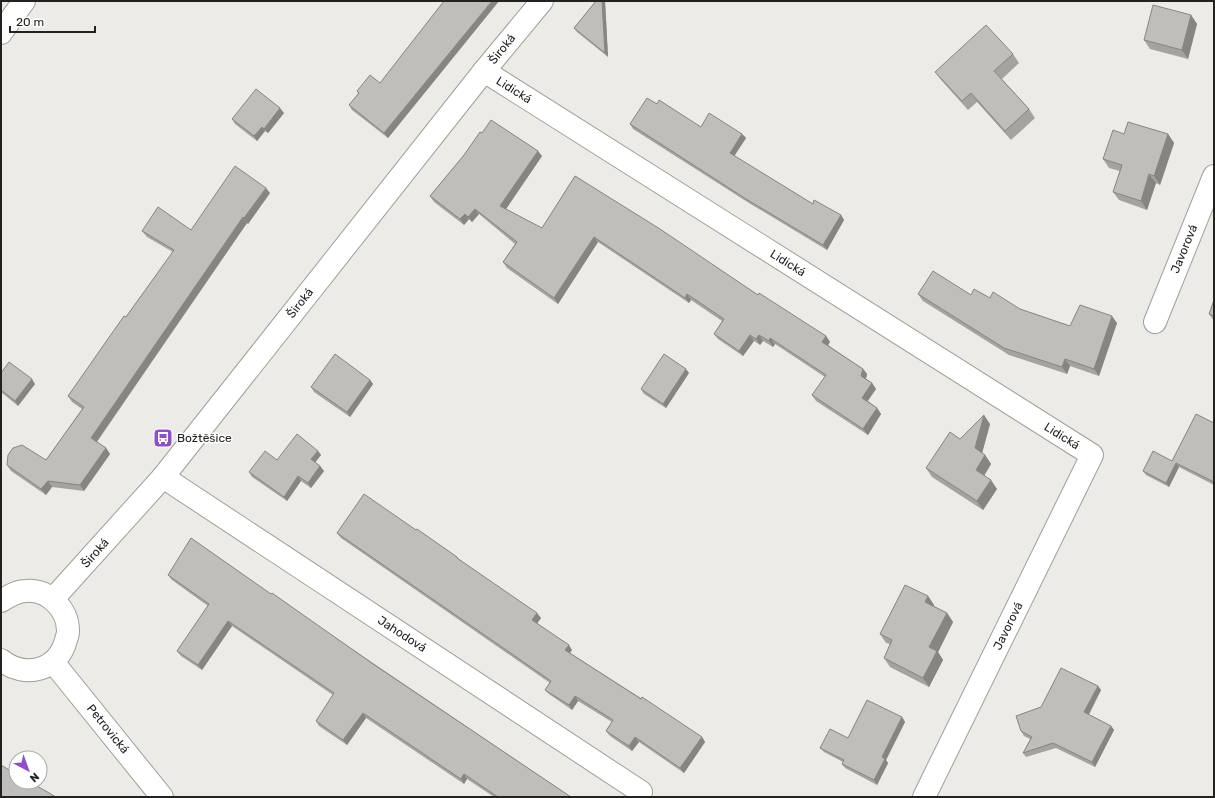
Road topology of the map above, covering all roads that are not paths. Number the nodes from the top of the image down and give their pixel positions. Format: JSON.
{"nodes":[{"id":1,"x":24,"y":1,"type":"edge"},
{"id":2,"x":542,"y":1,"type":"edge"},
{"id":3,"x":1,"y":33,"type":"edge"},
{"id":4,"x":484,"y":71,"type":"junction"},
{"id":5,"x":1214,"y":176,"type":"edge"},
{"id":6,"x":1155,"y":322,"type":"dead end"},
{"id":7,"x":1092,"y":455,"type":"joint"},
{"id":8,"x":162,"y":477,"type":"junction"},
{"id":9,"x":53,"y":599,"type":"junction"},
{"id":10,"x":1,"y":601,"type":"edge"},
{"id":11,"x":53,"y":662,"type":"junction"},
{"id":12,"x":4,"y":668,"type":"edge"},
{"id":13,"x":641,"y":792,"type":"dead end"},
{"id":14,"x":162,"y":797,"type":"edge"},
{"id":15,"x":924,"y":797,"type":"edge"}],
"edges":[{"from":1,"to":3,"type":"street"},
{"from":2,"to":4,"type":"street","name":"Široká"},
{"from":4,"to":7,"type":"street","name":"Lidická"},
{"from":4,"to":8,"type":"street","name":"Široká"},
{"from":5,"to":6,"type":"street","name":"Javorová"},
{"from":7,"to":15,"type":"street","name":"Javorová"},
{"from":8,"to":9,"type":"street","name":"Široká"},
{"from":8,"to":13,"type":"street","name":"Jahodová"},
{"from":9,"to":10,"type":"street"},
{"from":9,"to":11,"type":"street"},
{"from":11,"to":12,"type":"street"},
{"from":11,"to":14,"type":"street","name":"Petrovická"}]}
